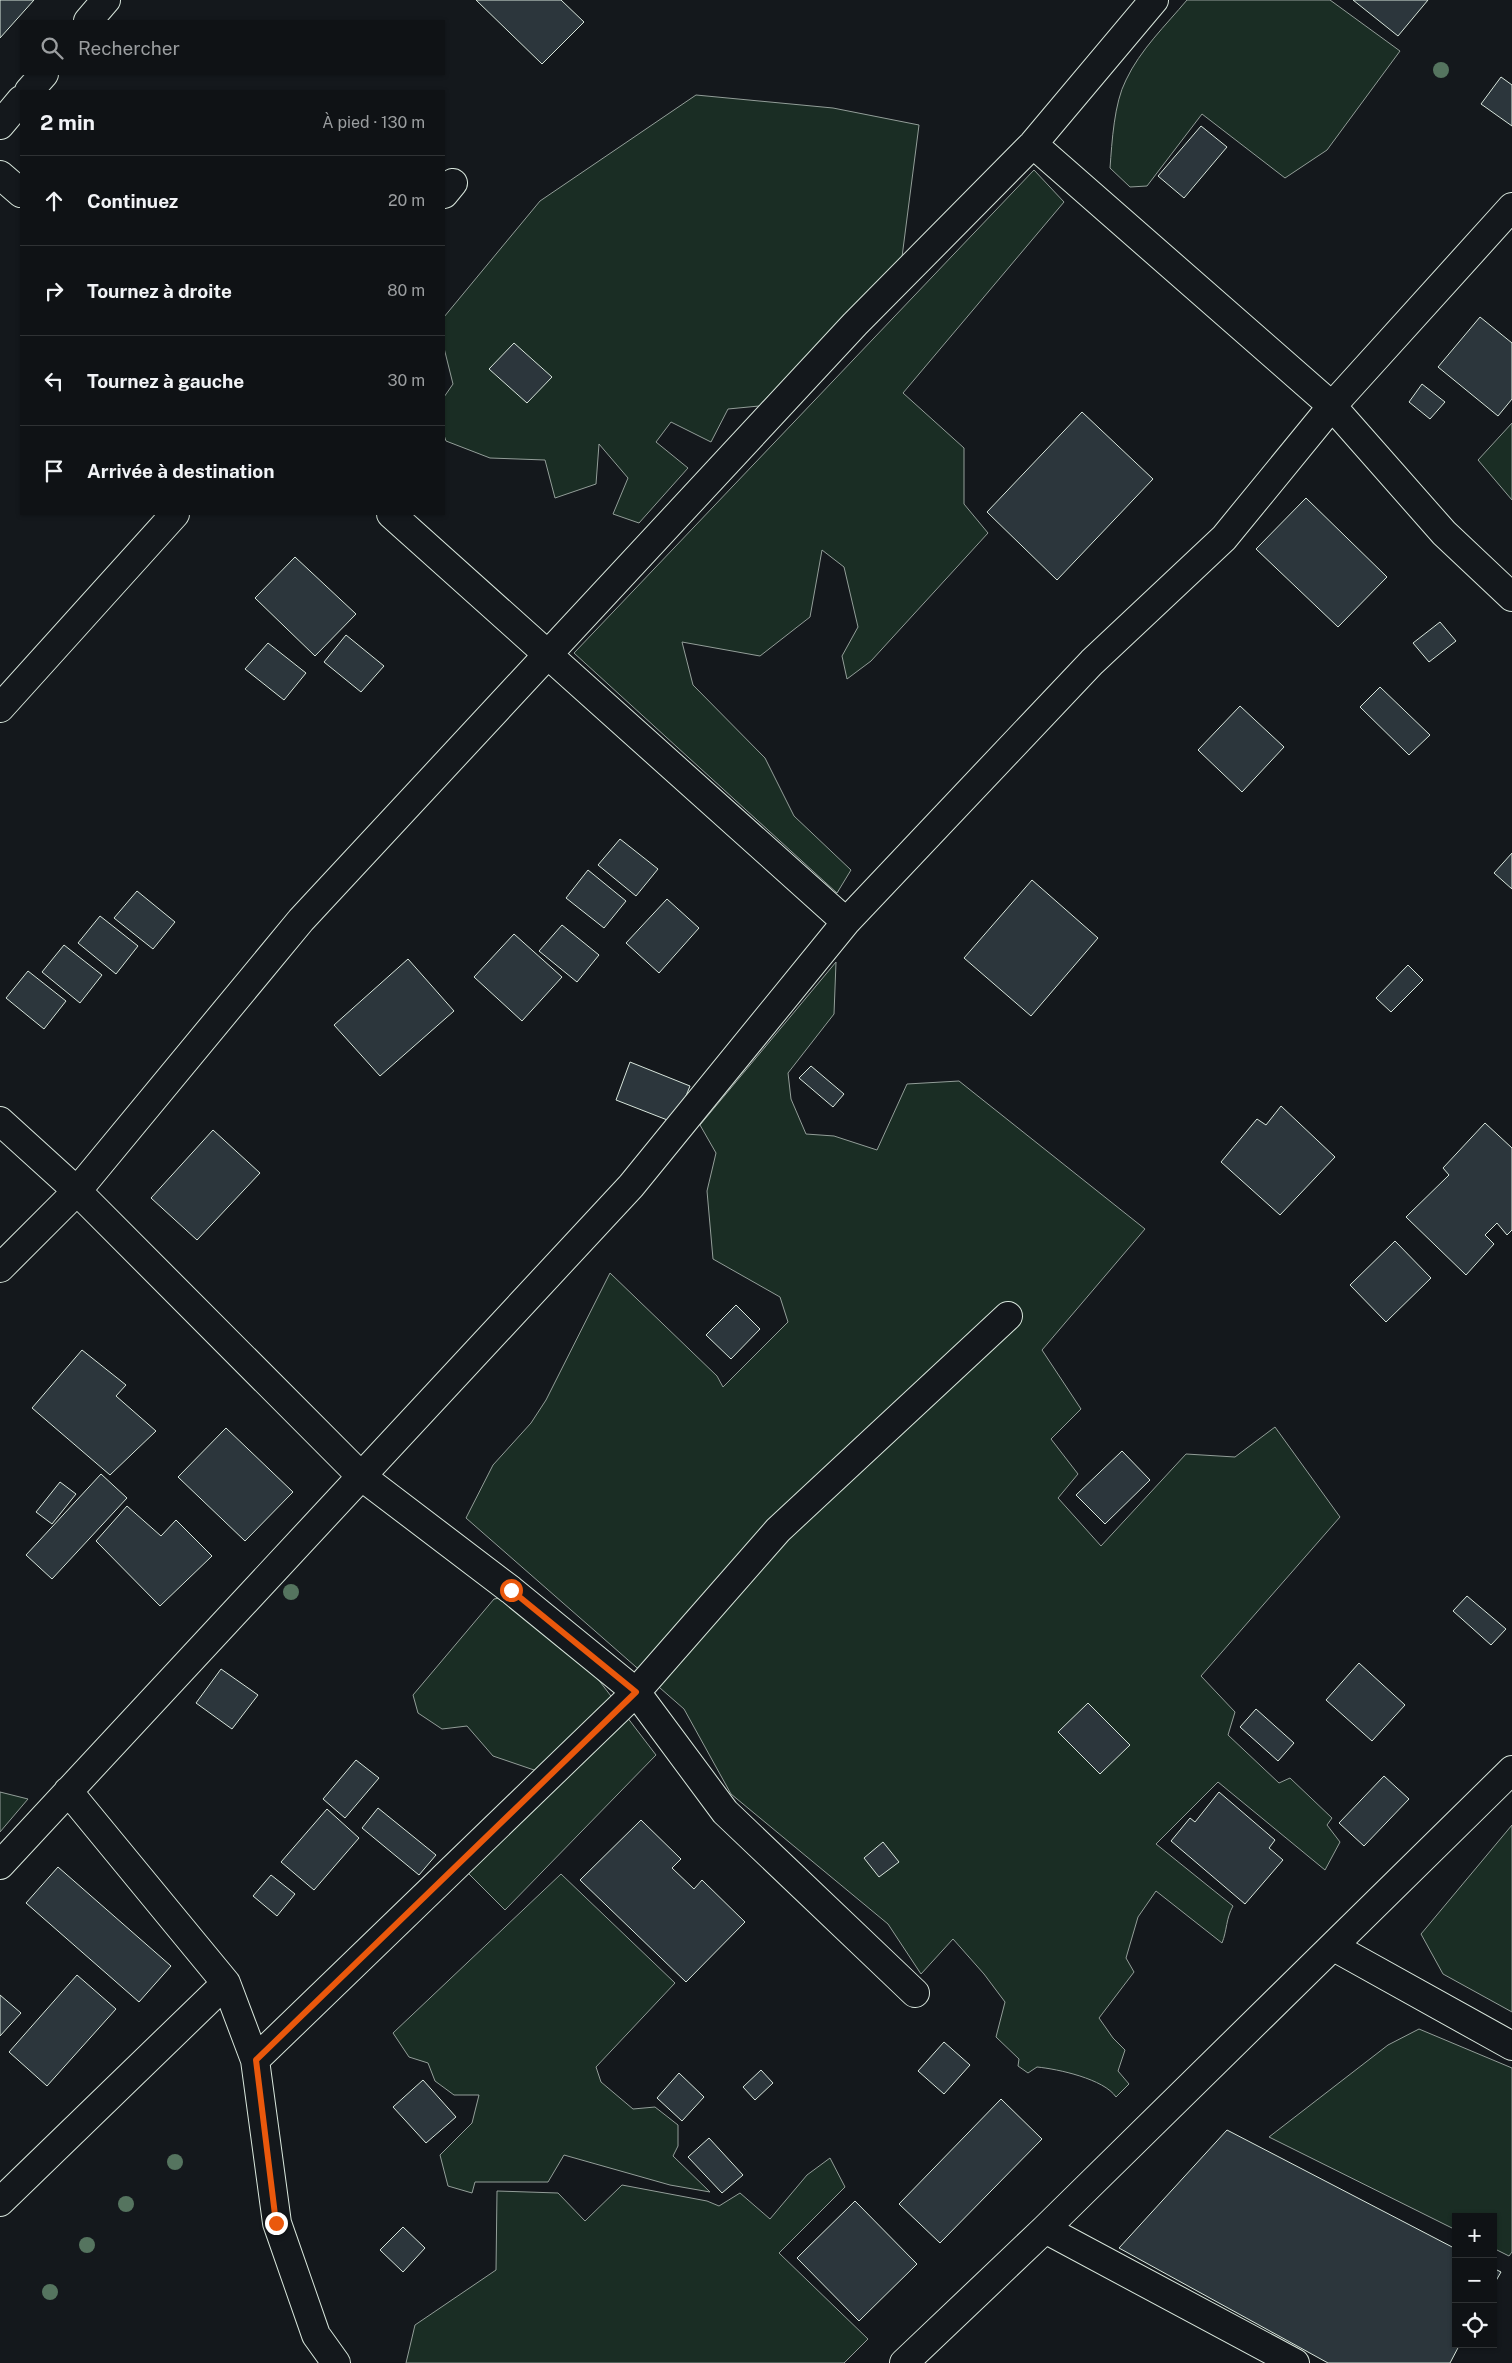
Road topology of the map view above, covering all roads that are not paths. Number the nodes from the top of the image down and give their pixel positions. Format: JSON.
{"nodes":[{"id":1,"x":106,"y":0,"type":"edge"},
{"id":2,"x":1154,"y":0,"type":"edge"},
{"id":3,"x":89,"y":20,"type":"edge"},
{"id":4,"x":43,"y":75,"type":"edge"},
{"id":5,"x":30,"y":90,"type":"edge"},
{"id":6,"x":20,"y":101,"type":"edge"},
{"id":7,"x":0,"y":125,"type":"edge"},
{"id":8,"x":1033,"y":144,"type":"junction"},
{"id":9,"x":0,"y":175,"type":"edge"},
{"id":10,"x":20,"y":192,"type":"edge"},
{"id":11,"x":1512,"y":207,"type":"edge"},
{"id":12,"x":1332,"y":406,"type":"junction"},
{"id":13,"x":174,"y":515,"type":"edge"},
{"id":14,"x":392,"y":515,"type":"edge"},
{"id":15,"x":1512,"y":597,"type":"edge"},
{"id":16,"x":550,"y":654,"type":"junction"},
{"id":17,"x":0,"y":708,"type":"edge"},
{"id":18,"x":846,"y":922,"type":"junction"},
{"id":19,"x":0,"y":1121,"type":"edge"},
{"id":20,"x":77,"y":1191,"type":"junction"},
{"id":21,"x":0,"y":1268,"type":"edge"},
{"id":22,"x":1008,"y":1316,"type":"dead end"},
{"id":23,"x":361,"y":1476,"type":"junction"},
{"id":24,"x":636,"y":1692,"type":"junction"},
{"id":25,"x":1512,"y":1770,"type":"edge"},
{"id":26,"x":68,"y":1791,"type":"junction"},
{"id":27,"x":0,"y":1865,"type":"edge"},
{"id":28,"x":1334,"y":1947,"type":"junction"},
{"id":29,"x":226,"y":1983,"type":"junction"},
{"id":30,"x":916,"y":1993,"type":"dead end"},
{"id":31,"x":1512,"y":2046,"type":"edge"},
{"id":32,"x":256,"y":2060,"type":"junction"},
{"id":33,"x":0,"y":2202,"type":"edge"},
{"id":34,"x":1045,"y":2229,"type":"junction"},
{"id":35,"x":336,"y":2363,"type":"edge"},
{"id":36,"x":904,"y":2363,"type":"edge"},
{"id":37,"x":1295,"y":2363,"type":"edge"}],
"edges":[{"from":1,"to":3,"type":"street"},
{"from":2,"to":8,"type":"street"},
{"from":4,"to":5,"type":"street"},
{"from":6,"to":7,"type":"street"},
{"from":8,"to":12,"type":"street"},
{"from":8,"to":16,"type":"street"},
{"from":9,"to":10,"type":"street"},
{"from":11,"to":12,"type":"street"},
{"from":12,"to":15,"type":"street"},
{"from":12,"to":18,"type":"street"},
{"from":13,"to":17,"type":"street"},
{"from":14,"to":16,"type":"street"},
{"from":16,"to":18,"type":"street"},
{"from":16,"to":20,"type":"street"},
{"from":18,"to":23,"type":"street"},
{"from":19,"to":20,"type":"street"},
{"from":20,"to":21,"type":"street"},
{"from":20,"to":23,"type":"street"},
{"from":22,"to":24,"type":"street"},
{"from":23,"to":24,"type":"street"},
{"from":23,"to":26,"type":"street"},
{"from":24,"to":30,"type":"street"},
{"from":24,"to":32,"type":"street"},
{"from":25,"to":28,"type":"street"},
{"from":26,"to":27,"type":"street"},
{"from":26,"to":29,"type":"street"},
{"from":28,"to":31,"type":"street"},
{"from":28,"to":34,"type":"street"},
{"from":29,"to":32,"type":"street"},
{"from":29,"to":33,"type":"street"},
{"from":32,"to":35,"type":"street"},
{"from":34,"to":36,"type":"street"},
{"from":34,"to":37,"type":"street"}]}
